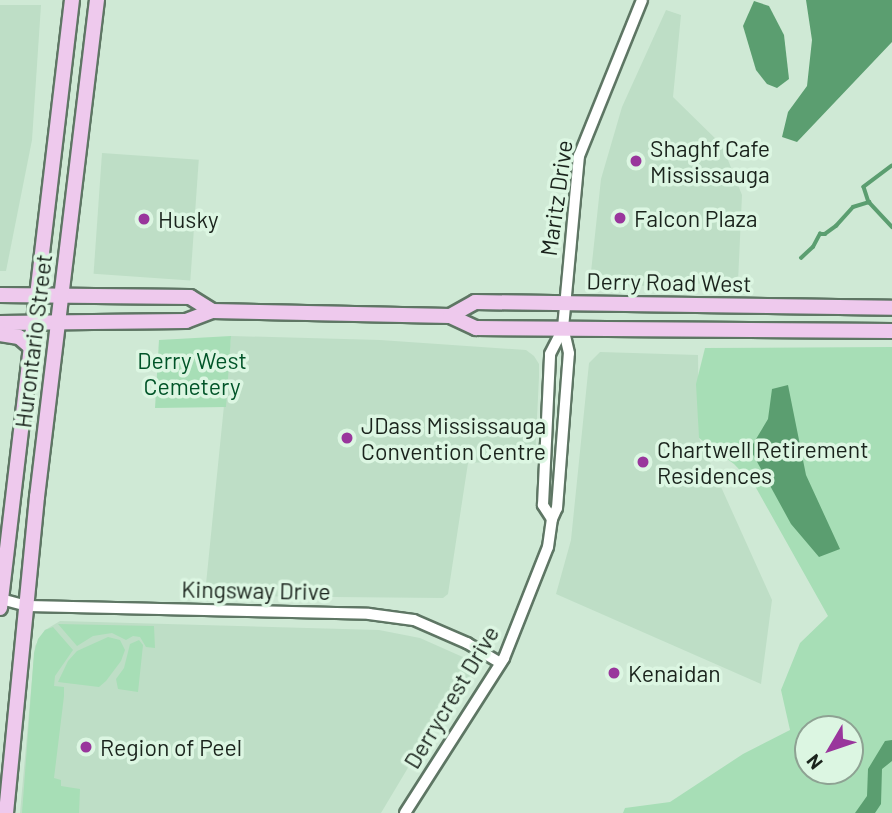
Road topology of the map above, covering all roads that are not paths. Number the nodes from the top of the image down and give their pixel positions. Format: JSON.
{"nodes":[{"id":1,"x":72,"y":0,"type":"edge"},
{"id":2,"x":97,"y":0,"type":"edge"},
{"id":3,"x":642,"y":0,"type":"edge"},
{"id":4,"x":61,"y":294,"type":"junction"},
{"id":5,"x":0,"y":295,"type":"edge"},
{"id":6,"x":37,"y":295,"type":"junction"},
{"id":7,"x":565,"y":303,"type":"junction"},
{"id":8,"x":892,"y":308,"type":"edge"},
{"id":9,"x":212,"y":312,"type":"junction"},
{"id":10,"x":450,"y":316,"type":"junction"},
{"id":11,"x":58,"y":321,"type":"junction"},
{"id":12,"x":35,"y":322,"type":"junction"},
{"id":13,"x":0,"y":323,"type":"edge"},
{"id":14,"x":563,"y":328,"type":"junction"},
{"id":15,"x":892,"y":331,"type":"edge"},
{"id":16,"x":0,"y":334,"type":"edge"},
{"id":17,"x":33,"y":349,"type":"junction"},
{"id":18,"x":552,"y":519,"type":"junction"},
{"id":19,"x":1,"y":600,"type":"edge"},
{"id":20,"x":28,"y":606,"type":"junction"},
{"id":21,"x":0,"y":608,"type":"edge"},
{"id":22,"x":500,"y":663,"type":"junction"},
{"id":23,"x":6,"y":813,"type":"edge"},
{"id":24,"x":405,"y":813,"type":"edge"}],
"edges":[{"from":1,"to":6,"type":"main road","name":"Hurontario Street"},
{"from":2,"to":4,"type":"main road","name":"Hurontario Street"},
{"from":3,"to":7,"type":"street","name":"Maritz Drive"},
{"from":4,"to":6,"type":"main road","name":"Derry Road West"},
{"from":4,"to":9,"type":"main road","name":"Derry Road West"},
{"from":4,"to":11,"type":"main road","name":"Hurontario Street"},
{"from":5,"to":6,"type":"main road","name":"Derry Road West"},
{"from":6,"to":12,"type":"main road","name":"Hurontario Street"},
{"from":7,"to":8,"type":"main road","name":"Derry Road West"},
{"from":7,"to":10,"type":"main road","name":"Derry Road West"},
{"from":7,"to":14,"type":"street","name":"Maritz Drive"},
{"from":9,"to":10,"type":"main road","name":"Derry Road West"},
{"from":9,"to":11,"type":"main road","name":"Derry Road West"},
{"from":10,"to":14,"type":"main road","name":"Derry Road West"},
{"from":11,"to":12,"type":"main road","name":"Derry Road West"},
{"from":11,"to":20,"type":"main road","name":"Hurontario Street"},
{"from":12,"to":13,"type":"main road","name":"Derry Road West"},
{"from":12,"to":17,"type":"main road","name":"Hurontario Street"},
{"from":14,"to":15,"type":"main road","name":"Derry Road West"},
{"from":14,"to":18,"type":"street","name":"Derrycrest Drive"},
{"from":14,"to":18,"type":"street","name":"Derrycrest Drive"},
{"from":16,"to":17,"type":"main road"},
{"from":17,"to":19,"type":"main road","name":"Hurontario Street"},
{"from":18,"to":22,"type":"street","name":"Derrycrest Drive"},
{"from":19,"to":20,"type":"street","name":"Kingsway Drive"},
{"from":19,"to":21,"type":"main road","name":"Hurontario Street"},
{"from":20,"to":22,"type":"street","name":"Kingsway Drive"},
{"from":20,"to":23,"type":"main road","name":"Hurontario Street"},
{"from":22,"to":24,"type":"street","name":"Derrycrest Drive"}]}
